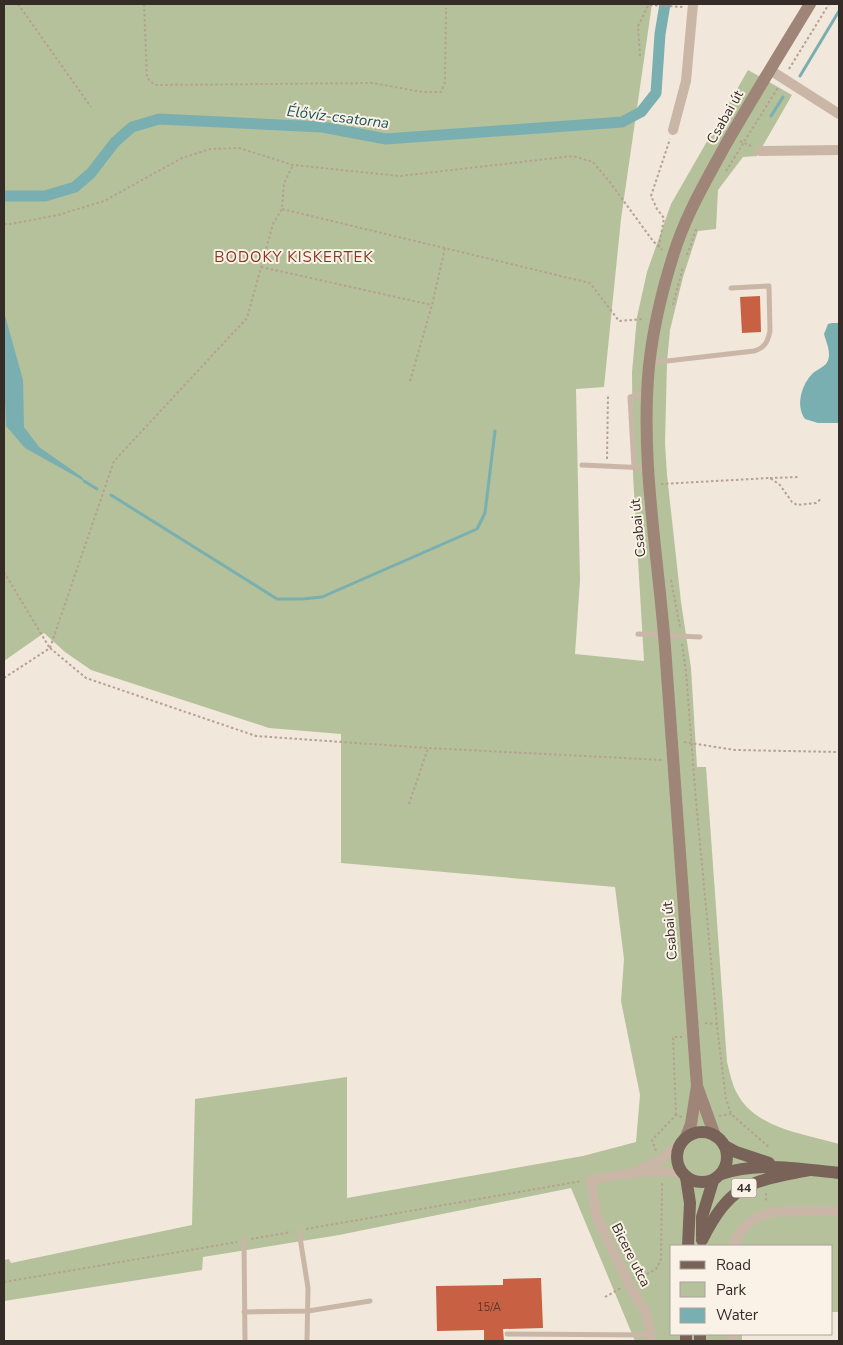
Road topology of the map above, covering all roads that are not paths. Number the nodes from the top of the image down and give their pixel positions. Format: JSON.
{"nodes":[{"id":1,"x":693,"y":4,"type":"edge"},
{"id":2,"x":810,"y":4,"type":"edge"},
{"id":3,"x":770,"y":70,"type":"junction"},
{"id":4,"x":839,"y":114,"type":"edge"},
{"id":5,"x":673,"y":130,"type":"road end"},
{"id":6,"x":839,"y":150,"type":"edge"},
{"id":7,"x":760,"y":151,"type":"road end"},
{"id":8,"x":730,"y":288,"type":"dead end"},
{"id":9,"x":650,"y":361,"type":"junction"},
{"id":10,"x":648,"y":393,"type":"junction"},
{"id":11,"x":582,"y":465,"type":"dead end"},
{"id":12,"x":634,"y":467,"type":"junction"},
{"id":13,"x":648,"y":468,"type":"junction"},
{"id":14,"x":638,"y":634,"type":"dead end"},
{"id":15,"x":664,"y":635,"type":"junction"},
{"id":16,"x":700,"y":637,"type":"dead end"},
{"id":17,"x":697,"y":1086,"type":"junction"},
{"id":18,"x":716,"y":1136,"type":"junction"},
{"id":19,"x":683,"y":1141,"type":"junction"},
{"id":20,"x":725,"y":1146,"type":"junction"},
{"id":21,"x":781,"y":1167,"type":"junction"},
{"id":22,"x":809,"y":1170,"type":"junction"},
{"id":23,"x":635,"y":1172,"type":"junction"},
{"id":24,"x":839,"y":1173,"type":"edge"},
{"id":25,"x":684,"y":1176,"type":"junction"},
{"id":26,"x":717,"y":1177,"type":"junction"},
{"id":27,"x":839,"y":1212,"type":"edge"},
{"id":28,"x":299,"y":1230,"type":"dead end"},
{"id":29,"x":244,"y":1240,"type":"dead end"},
{"id":30,"x":702,"y":1243,"type":"edge"},
{"id":31,"x":688,"y":1245,"type":"edge"},
{"id":32,"x":734,"y":1245,"type":"edge"},
{"id":33,"x":370,"y":1301,"type":"dead end"},
{"id":34,"x":308,"y":1311,"type":"junction"},
{"id":35,"x":244,"y":1312,"type":"junction"},
{"id":36,"x":507,"y":1334,"type":"dead end"},
{"id":37,"x":651,"y":1338,"type":"edge"},
{"id":38,"x":245,"y":1341,"type":"edge"},
{"id":39,"x":308,"y":1341,"type":"edge"}],
"edges":[{"from":1,"to":5,"type":"street"},
{"from":2,"to":3,"type":"street","name":"Csabai út"},
{"from":3,"to":4,"type":"street"},
{"from":3,"to":9,"type":"street","name":"Csabai út"},
{"from":6,"to":7,"type":"street"},
{"from":8,"to":9,"type":"lane"},
{"from":9,"to":10,"type":"street","name":"Csabai út"},
{"from":10,"to":12,"type":"lane"},
{"from":10,"to":13,"type":"street","name":"Csabai út"},
{"from":11,"to":12,"type":"lane"},
{"from":12,"to":13,"type":"lane"},
{"from":13,"to":15,"type":"street","name":"Csabai út"},
{"from":14,"to":15,"type":"lane"},
{"from":15,"to":16,"type":"lane"},
{"from":15,"to":17,"type":"street","name":"Csabai út"},
{"from":17,"to":18,"type":"street","name":"Csabai út"},
{"from":17,"to":19,"type":"street","name":"Csabai út"},
{"from":18,"to":19,"type":"main road"},
{"from":18,"to":20,"type":"main road","number":"44"},
{"from":19,"to":23,"type":"street"},
{"from":19,"to":25,"type":"main road"},
{"from":20,"to":21,"type":"main road","number":"44"},
{"from":20,"to":26,"type":"main road","number":"44"},
{"from":21,"to":22,"type":"main road","number":"44"},
{"from":21,"to":26,"type":"main road","number":"44"},
{"from":22,"to":24,"type":"main road","number":"44"},
{"from":22,"to":30,"type":"main road","number":"44"},
{"from":23,"to":25,"type":"street"},
{"from":23,"to":37,"type":"street","name":"Bicere utca"},
{"from":25,"to":26,"type":"main road","number":"44"},
{"from":25,"to":31,"type":"main road"},
{"from":26,"to":30,"type":"main road","number":"44"},
{"from":27,"to":32,"type":"street"},
{"from":28,"to":34,"type":"lane"},
{"from":29,"to":35,"type":"lane"},
{"from":33,"to":34,"type":"lane"},
{"from":34,"to":35,"type":"lane"},
{"from":34,"to":39,"type":"lane"},
{"from":35,"to":38,"type":"lane"},
{"from":36,"to":37,"type":"lane"}]}
